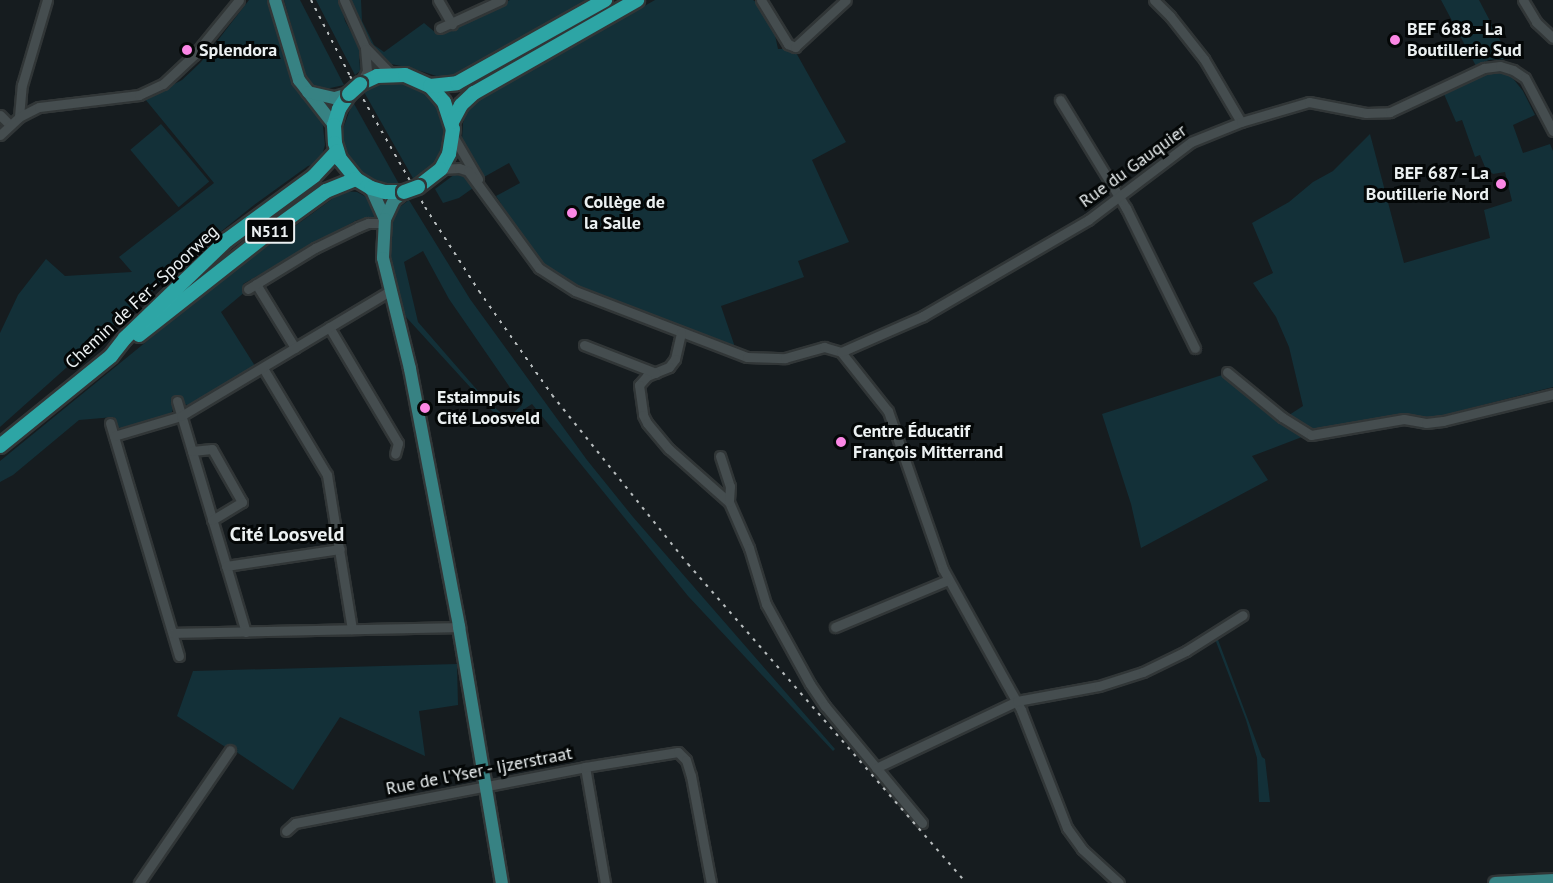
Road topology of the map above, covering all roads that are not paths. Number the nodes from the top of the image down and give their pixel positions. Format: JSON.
{"nodes":[{"id":1,"x":47,"y":0,"type":"edge"},
{"id":2,"x":239,"y":0,"type":"edge"},
{"id":3,"x":276,"y":0,"type":"edge"},
{"id":4,"x":344,"y":0,"type":"edge"},
{"id":5,"x":438,"y":0,"type":"edge"},
{"id":6,"x":501,"y":0,"type":"edge"},
{"id":7,"x":605,"y":0,"type":"edge"},
{"id":8,"x":637,"y":0,"type":"edge"},
{"id":9,"x":760,"y":0,"type":"edge"},
{"id":10,"x":846,"y":0,"type":"edge"},
{"id":11,"x":1154,"y":0,"type":"edge"},
{"id":12,"x":1523,"y":0,"type":"edge"},
{"id":13,"x":452,"y":24,"type":"junction"},
{"id":14,"x":440,"y":28,"type":"dead end"},
{"id":15,"x":1553,"y":38,"type":"edge"},
{"id":16,"x":365,"y":47,"type":"junction"},
{"id":17,"x":391,"y":74,"type":"junction"},
{"id":18,"x":360,"y":84,"type":"junction"},
{"id":19,"x":430,"y":86,"type":"junction"},
{"id":20,"x":308,"y":92,"type":"junction"},
{"id":21,"x":349,"y":94,"type":"junction"},
{"id":22,"x":1060,"y":100,"type":"dead end"},
{"id":23,"x":0,"y":115,"type":"edge"},
{"id":24,"x":20,"y":117,"type":"junction"},
{"id":25,"x":452,"y":122,"type":"junction"},
{"id":26,"x":1241,"y":122,"type":"junction"},
{"id":27,"x":10,"y":125,"type":"junction"},
{"id":28,"x":334,"y":125,"type":"junction"},
{"id":29,"x":1553,"y":131,"type":"edge"},
{"id":30,"x":0,"y":135,"type":"edge"},
{"id":31,"x":453,"y":136,"type":"junction"},
{"id":32,"x":337,"y":151,"type":"junction"},
{"id":33,"x":441,"y":169,"type":"junction"},
{"id":34,"x":356,"y":179,"type":"junction"},
{"id":35,"x":479,"y":184,"type":"junction"},
{"id":36,"x":371,"y":188,"type":"junction"},
{"id":37,"x":404,"y":192,"type":"junction"},
{"id":38,"x":1119,"y":197,"type":"junction"},
{"id":39,"x":385,"y":221,"type":"junction"},
{"id":40,"x":390,"y":291,"type":"junction"},
{"id":41,"x":329,"y":327,"type":"junction"},
{"id":42,"x":681,"y":333,"type":"junction"},
{"id":43,"x":584,"y":345,"type":"dead end"},
{"id":44,"x":295,"y":348,"type":"junction"},
{"id":45,"x":1195,"y":348,"type":"dead end"},
{"id":46,"x":841,"y":352,"type":"junction"},
{"id":47,"x":111,"y":356,"type":"junction"},
{"id":48,"x":263,"y":368,"type":"junction"},
{"id":49,"x":1227,"y":372,"type":"dead end"},
{"id":50,"x":656,"y":373,"type":"junction"},
{"id":51,"x":1553,"y":394,"type":"edge"},
{"id":52,"x":177,"y":401,"type":"dead end"},
{"id":53,"x":181,"y":416,"type":"junction"},
{"id":54,"x":110,"y":423,"type":"dead end"},
{"id":55,"x":114,"y":436,"type":"junction"},
{"id":56,"x":0,"y":446,"type":"edge"},
{"id":57,"x":192,"y":451,"type":"junction"},
{"id":58,"x":395,"y":454,"type":"dead end"},
{"id":59,"x":720,"y":456,"type":"dead end"},
{"id":60,"x":729,"y":502,"type":"junction"},
{"id":61,"x":213,"y":520,"type":"junction"},
{"id":62,"x":340,"y":549,"type":"junction"},
{"id":63,"x":226,"y":566,"type":"junction"},
{"id":64,"x":948,"y":580,"type":"junction"},
{"id":65,"x":1243,"y":615,"type":"dead end"},
{"id":66,"x":459,"y":627,"type":"junction"},
{"id":67,"x":835,"y":627,"type":"dead end"},
{"id":68,"x":352,"y":629,"type":"junction"},
{"id":69,"x":246,"y":632,"type":"junction"},
{"id":70,"x":173,"y":633,"type":"junction"},
{"id":71,"x":179,"y":656,"type":"dead end"},
{"id":72,"x":1017,"y":701,"type":"junction"},
{"id":73,"x":230,"y":750,"type":"dead end"},
{"id":74,"x":585,"y":767,"type":"junction"},
{"id":75,"x":876,"y":768,"type":"junction"},
{"id":76,"x":486,"y":788,"type":"junction"},
{"id":77,"x":922,"y":823,"type":"dead end"},
{"id":78,"x":286,"y":831,"type":"dead end"},
{"id":79,"x":1553,"y":880,"type":"edge"},
{"id":80,"x":139,"y":883,"type":"edge"},
{"id":81,"x":502,"y":883,"type":"edge"},
{"id":82,"x":605,"y":883,"type":"edge"},
{"id":83,"x":711,"y":883,"type":"edge"},
{"id":84,"x":1119,"y":883,"type":"edge"},
{"id":85,"x":1495,"y":883,"type":"edge"}],
"edges":[{"from":1,"to":24,"type":"street"},
{"from":2,"to":24,"type":"street"},
{"from":3,"to":20,"type":"main road"},
{"from":4,"to":16,"type":"street"},
{"from":5,"to":13,"type":"street"},
{"from":6,"to":13,"type":"street"},
{"from":7,"to":19,"type":"highway"},
{"from":8,"to":25,"type":"highway"},
{"from":9,"to":10,"type":"street"},
{"from":11,"to":26,"type":"street"},
{"from":12,"to":15,"type":"street"},
{"from":13,"to":14,"type":"street"},
{"from":16,"to":17,"type":"street"},
{"from":16,"to":18,"type":"street"},
{"from":17,"to":18,"type":"highway"},
{"from":17,"to":19,"type":"highway"},
{"from":18,"to":21,"type":"highway","bridge":true},
{"from":19,"to":25,"type":"highway"},
{"from":20,"to":21,"type":"main road"},
{"from":20,"to":28,"type":"main road"},
{"from":21,"to":28,"type":"highway"},
{"from":22,"to":38,"type":"street"},
{"from":23,"to":27,"type":"street"},
{"from":24,"to":27,"type":"street"},
{"from":25,"to":31,"type":"highway"},
{"from":26,"to":29,"type":"street","name":"Rue du Gauquier"},
{"from":26,"to":38,"type":"street","name":"Rue du Gauquier"},
{"from":27,"to":30,"type":"street"},
{"from":28,"to":32,"type":"highway"},
{"from":31,"to":33,"type":"highway"},
{"from":31,"to":35,"type":"street"},
{"from":32,"to":34,"type":"highway"},
{"from":32,"to":47,"type":"highway","name":"Chemin de Fer - Spoorweg","number":"N511"},
{"from":33,"to":35,"type":"street"},
{"from":33,"to":37,"type":"highway","bridge":true},
{"from":34,"to":36,"type":"highway"},
{"from":34,"to":47,"type":"highway","name":"Chemin de Fer - Spoorweg","number":"N511"},
{"from":35,"to":42,"type":"street"},
{"from":36,"to":37,"type":"highway"},
{"from":36,"to":39,"type":"main road"},
{"from":37,"to":39,"type":"main road"},
{"from":38,"to":45,"type":"street"},
{"from":38,"to":46,"type":"street","name":"Rue du Gauquier"},
{"from":39,"to":40,"type":"main road"},
{"from":39,"to":44,"type":"street"},
{"from":40,"to":41,"type":"street"},
{"from":40,"to":66,"type":"main road"},
{"from":41,"to":44,"type":"street"},
{"from":41,"to":58,"type":"street"},
{"from":42,"to":46,"type":"street"},
{"from":42,"to":50,"type":"street"},
{"from":43,"to":50,"type":"street"},
{"from":44,"to":48,"type":"street"},
{"from":46,"to":64,"type":"street"},
{"from":47,"to":56,"type":"highway","name":"Chemin de Fer - Spoorweg","number":"N511"},
{"from":48,"to":53,"type":"street"},
{"from":48,"to":62,"type":"street"},
{"from":49,"to":51,"type":"street"},
{"from":50,"to":60,"type":"street"},
{"from":52,"to":53,"type":"street"},
{"from":53,"to":55,"type":"street"},
{"from":53,"to":57,"type":"street"},
{"from":54,"to":55,"type":"street"},
{"from":55,"to":70,"type":"street"},
{"from":57,"to":61,"type":"street"},
{"from":57,"to":61,"type":"street"},
{"from":59,"to":60,"type":"street"},
{"from":60,"to":75,"type":"street"},
{"from":61,"to":63,"type":"street"},
{"from":62,"to":63,"type":"street"},
{"from":62,"to":68,"type":"street"},
{"from":63,"to":69,"type":"street"},
{"from":64,"to":67,"type":"street"},
{"from":64,"to":72,"type":"street"},
{"from":65,"to":72,"type":"street"},
{"from":66,"to":68,"type":"street"},
{"from":66,"to":76,"type":"main road"},
{"from":68,"to":69,"type":"street"},
{"from":69,"to":70,"type":"street"},
{"from":70,"to":71,"type":"street"},
{"from":72,"to":75,"type":"street"},
{"from":72,"to":84,"type":"street"},
{"from":73,"to":80,"type":"street"},
{"from":74,"to":76,"type":"street","name":"Rue de l'Yser - Ijzerstraat"},
{"from":74,"to":82,"type":"street"},
{"from":74,"to":83,"type":"street","name":"Rue de l'Yser - Ijzerstraat"},
{"from":75,"to":77,"type":"street"},
{"from":76,"to":78,"type":"street","name":"Rue de l'Yser - Ijzerstraat"},
{"from":76,"to":81,"type":"main road"},
{"from":79,"to":85,"type":"main road"}]}
